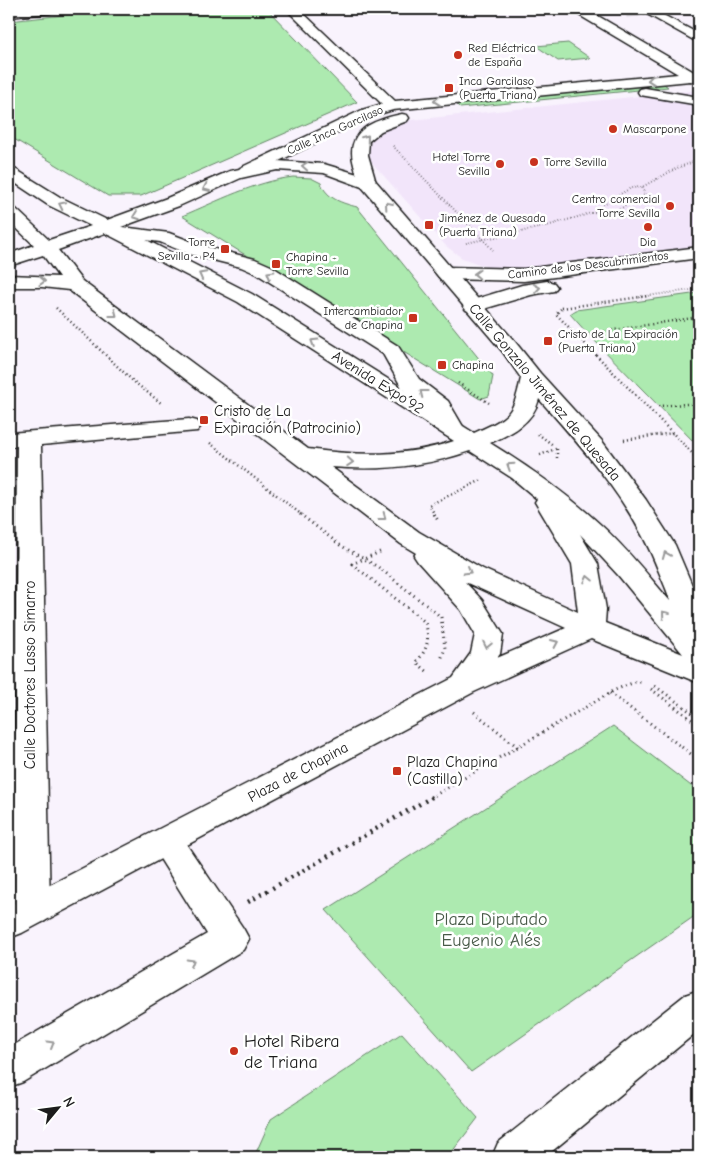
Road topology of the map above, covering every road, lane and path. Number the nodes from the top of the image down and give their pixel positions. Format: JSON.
{"nodes":[{"id":1,"x":50,"y":9,"type":"edge"},
{"id":2,"x":292,"y":9,"type":"edge"},
{"id":3,"x":643,"y":9,"type":"edge"},
{"id":4,"x":582,"y":11,"type":"edge"},
{"id":5,"x":606,"y":12,"type":"dead end"},
{"id":6,"x":9,"y":13,"type":"edge"},
{"id":7,"x":699,"y":39,"type":"edge"},
{"id":8,"x":697,"y":80,"type":"edge"},
{"id":9,"x":644,"y":92,"type":"junction"},
{"id":10,"x":699,"y":101,"type":"edge"},
{"id":11,"x":392,"y":106,"type":"junction"},
{"id":12,"x":390,"y":143,"type":"dead end"},
{"id":13,"x":699,"y":160,"type":"edge"},
{"id":14,"x":246,"y":171,"type":"junction"},
{"id":15,"x":9,"y":172,"type":"edge"},
{"id":16,"x":368,"y":182,"type":"junction"},
{"id":17,"x":642,"y":187,"type":"junction"},
{"id":18,"x":9,"y":212,"type":"edge"},
{"id":19,"x":596,"y":212,"type":"junction"},
{"id":20,"x":110,"y":229,"type":"junction"},
{"id":21,"x":484,"y":240,"type":"junction"},
{"id":22,"x":466,"y":243,"type":"dead end"},
{"id":23,"x":47,"y":248,"type":"junction"},
{"id":24,"x":699,"y":252,"type":"edge"},
{"id":25,"x":500,"y":254,"type":"dead end"},
{"id":26,"x":9,"y":260,"type":"edge"},
{"id":27,"x":699,"y":267,"type":"edge"},
{"id":28,"x":446,"y":273,"type":"junction"},
{"id":29,"x":9,"y":281,"type":"edge"},
{"id":30,"x":75,"y":284,"type":"junction"},
{"id":31,"x":699,"y":288,"type":"edge"},
{"id":32,"x":50,"y":302,"type":"dead end"},
{"id":33,"x":558,"y":304,"type":"dead end"},
{"id":34,"x":473,"y":306,"type":"junction"},
{"id":35,"x":562,"y":308,"type":"junction"},
{"id":36,"x":699,"y":317,"type":"edge"},
{"id":37,"x":588,"y":334,"type":"dead end"},
{"id":38,"x":532,"y":378,"type":"junction"},
{"id":39,"x":699,"y":403,"type":"edge"},
{"id":40,"x":658,"y":406,"type":"dead end"},
{"id":41,"x":189,"y":426,"type":"junction"},
{"id":42,"x":453,"y":430,"type":"junction"},
{"id":43,"x":533,"y":431,"type":"dead end"},
{"id":44,"x":673,"y":433,"type":"junction"},
{"id":45,"x":19,"y":440,"type":"edge"},
{"id":46,"x":618,"y":440,"type":"dead end"},
{"id":47,"x":474,"y":442,"type":"junction"},
{"id":48,"x":557,"y":448,"type":"junction"},
{"id":49,"x":302,"y":456,"type":"junction"},
{"id":50,"x":535,"y":457,"type":"dead end"},
{"id":51,"x":558,"y":459,"type":"dead end"},
{"id":52,"x":699,"y":460,"type":"edge"},
{"id":53,"x":485,"y":479,"type":"dead end"},
{"id":54,"x":539,"y":486,"type":"junction"},
{"id":55,"x":441,"y":524,"type":"dead end"},
{"id":56,"x":410,"y":538,"type":"junction"},
{"id":57,"x":382,"y":551,"type":"dead end"},
{"id":58,"x":364,"y":559,"type":"junction"},
{"id":59,"x":590,"y":628,"type":"junction"},
{"id":60,"x":698,"y":660,"type":"edge"},
{"id":61,"x":428,"y":671,"type":"dead end"},
{"id":62,"x":459,"y":687,"type":"junction"},
{"id":63,"x":651,"y":689,"type":"dead end"},
{"id":64,"x":610,"y":694,"type":"junction"},
{"id":65,"x":699,"y":718,"type":"edge"},
{"id":66,"x":699,"y":725,"type":"edge"},
{"id":67,"x":519,"y":748,"type":"junction"},
{"id":68,"x":699,"y":760,"type":"edge"},
{"id":69,"x":166,"y":841,"type":"junction"},
{"id":70,"x":240,"y":906,"type":"dead end"},
{"id":71,"x":20,"y":917,"type":"edge"},
{"id":72,"x":699,"y":1007,"type":"edge"},
{"id":73,"x":9,"y":1069,"type":"edge"},
{"id":74,"x":513,"y":1157,"type":"edge"}],
"edges":[{"from":1,"to":6,"type":"main road"},
{"from":2,"to":11,"type":"main road"},
{"from":3,"to":7,"type":"main road"},
{"from":4,"to":5,"type":"main road"},
{"from":4,"to":8,"type":"main road"},
{"from":8,"to":9,"type":"main road","name":"Calle Inca Garcilaso"},
{"from":8,"to":11,"type":"main road","name":"Calle Inca Garcilaso","one_way":true},
{"from":9,"to":10,"type":"main road"},
{"from":16,"to":9,"type":"main road","name":"Calle Inca Garcilaso","one_way":true},
{"from":11,"to":14,"type":"main road","name":"Calle Inca Garcilaso"},
{"from":12,"to":21,"type":"path"},
{"from":13,"to":17,"type":"path"},
{"from":16,"to":14,"type":"main road","one_way":true},
{"from":14,"to":20,"type":"main road","name":"Calle Inca Garcilaso","one_way":true},
{"from":20,"to":15,"type":"main road","name":"Avenida Expo´92","one_way":true},
{"from":28,"to":16,"type":"main road","name":"Calle Gonzalo Jiménez de Quesada","one_way":true},
{"from":17,"to":19,"type":"path"},
{"from":17,"to":19,"type":"path"},
{"from":18,"to":23,"type":"main road"},
{"from":19,"to":21,"type":"path"},
{"from":20,"to":23,"type":"main road","name":"Calle Inca Garcilaso"},
{"from":42,"to":20,"type":"main road","name":"Avenida Expo´92","one_way":true},
{"from":42,"to":20,"type":"main road","one_way":true},
{"from":21,"to":22,"type":"path"},
{"from":21,"to":25,"type":"path"},
{"from":23,"to":26,"type":"main road","name":"Calle Inca Garcilaso"},
{"from":23,"to":30,"type":"main road"},
{"from":24,"to":28,"type":"main road","name":"Camino de los Descubrimientos","one_way":true},
{"from":34,"to":27,"type":"main road","name":"Camino de los Descubrimientos","one_way":true},
{"from":28,"to":34,"type":"main road","name":"Calle Gonzalo Jiménez de Quesada"},
{"from":29,"to":30,"type":"main road","one_way":true},
{"from":30,"to":49,"type":"main road","one_way":true},
{"from":31,"to":35,"type":"path"},
{"from":32,"to":41,"type":"path"},
{"from":33,"to":35,"type":"path"},
{"from":34,"to":38,"type":"main road","name":"Calle Gonzalo Jiménez de Quesada"},
{"from":35,"to":44,"type":"path"},
{"from":36,"to":37,"type":"path"},
{"from":38,"to":47,"type":"main road"},
{"from":60,"to":38,"type":"main road","name":"Calle Gonzalo Jiménez de Quesada","one_way":true},
{"from":39,"to":40,"type":"path"},
{"from":41,"to":45,"type":"main road"},
{"from":41,"to":58,"type":"path"},
{"from":42,"to":47,"type":"main road","name":"Avenida Expo´92"},
{"from":43,"to":48,"type":"path"},
{"from":44,"to":46,"type":"path"},
{"from":44,"to":52,"type":"path"},
{"from":45,"to":71,"type":"main road","name":"Calle Doctores Lasso Simarro"},
{"from":49,"to":47,"type":"main road","one_way":true},
{"from":54,"to":47,"type":"main road","name":"Avenida Expo´92","one_way":true},
{"from":48,"to":50,"type":"path"},
{"from":48,"to":51,"type":"path"},
{"from":49,"to":56,"type":"main road","one_way":true},
{"from":53,"to":55,"type":"path"},
{"from":59,"to":54,"type":"main road","one_way":true},
{"from":60,"to":54,"type":"main road","name":"Avenida Expo´92","one_way":true},
{"from":56,"to":59,"type":"main road","one_way":true},
{"from":56,"to":62,"type":"main road","one_way":true},
{"from":57,"to":58,"type":"path"},
{"from":58,"to":61,"type":"path"},
{"from":58,"to":62,"type":"path"},
{"from":59,"to":60,"type":"main road"},
{"from":62,"to":59,"type":"main road","name":"Plaza de Chapina","one_way":true},
{"from":62,"to":67,"type":"path"},
{"from":62,"to":69,"type":"main road","name":"Plaza de Chapina"},
{"from":63,"to":66,"type":"path"},
{"from":64,"to":65,"type":"path"},
{"from":64,"to":67,"type":"path"},
{"from":64,"to":68,"type":"path"},
{"from":67,"to":70,"type":"path"},
{"from":69,"to":71,"type":"main road","name":"Plaza de Chapina"},
{"from":73,"to":69,"type":"main road","one_way":true},
{"from":72,"to":74,"type":"main road"}]}
